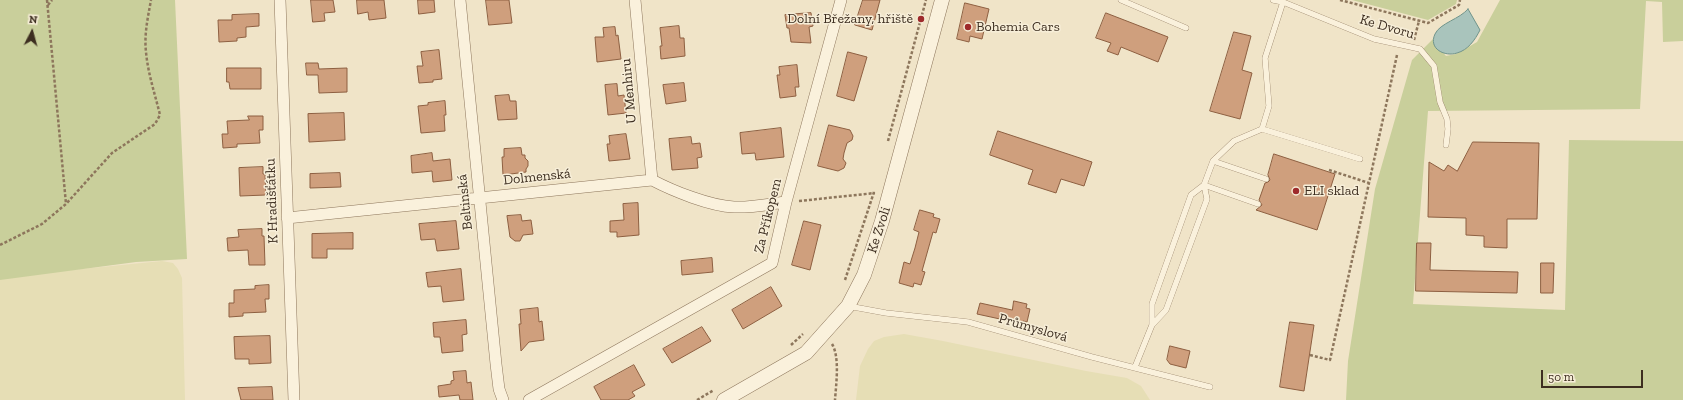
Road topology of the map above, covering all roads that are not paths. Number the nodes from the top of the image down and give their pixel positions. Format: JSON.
{"nodes":[{"id":1,"x":280,"y":0,"type":"edge"},
{"id":2,"x":460,"y":0,"type":"edge"},
{"id":3,"x":636,"y":0,"type":"edge"},
{"id":4,"x":841,"y":0,"type":"edge"},
{"id":5,"x":942,"y":0,"type":"edge"},
{"id":6,"x":1121,"y":0,"type":"edge"},
{"id":7,"x":1272,"y":0,"type":"edge"},
{"id":8,"x":1284,"y":2,"type":"junction"},
{"id":9,"x":1186,"y":28,"type":"dead end"},
{"id":10,"x":1262,"y":129,"type":"junction"},
{"id":11,"x":1446,"y":145,"type":"dead end"},
{"id":12,"x":1360,"y":160,"type":"dead end"},
{"id":13,"x":1213,"y":161,"type":"junction"},
{"id":14,"x":1266,"y":179,"type":"dead end"},
{"id":15,"x":652,"y":180,"type":"junction"},
{"id":16,"x":1204,"y":185,"type":"junction"},
{"id":17,"x":480,"y":198,"type":"junction"},
{"id":18,"x":786,"y":202,"type":"junction"},
{"id":19,"x":1258,"y":204,"type":"dead end"},
{"id":20,"x":287,"y":218,"type":"junction"},
{"id":21,"x":848,"y":306,"type":"junction"},
{"id":22,"x":1152,"y":325,"type":"junction"},
{"id":23,"x":1135,"y":367,"type":"junction"},
{"id":24,"x":1210,"y":387,"type":"dead end"},
{"id":25,"x":294,"y":400,"type":"edge"},
{"id":26,"x":503,"y":400,"type":"edge"},
{"id":27,"x":528,"y":400,"type":"edge"},
{"id":28,"x":724,"y":400,"type":"edge"}],
"edges":[{"from":1,"to":20,"type":"street","name":"K Hradišťátku"},
{"from":2,"to":17,"type":"street","name":"Beltinská"},
{"from":3,"to":15,"type":"street","name":"U Menhiru"},
{"from":4,"to":18,"type":"street","name":"Za Příkopem"},
{"from":5,"to":21,"type":"street","name":"Ke Zvoli"},
{"from":6,"to":9,"type":"lane"},
{"from":7,"to":8,"type":"lane","name":"Ke Dvoru"},
{"from":8,"to":10,"type":"lane"},
{"from":8,"to":11,"type":"lane","name":"Ke Dvoru"},
{"from":10,"to":12,"type":"lane"},
{"from":10,"to":13,"type":"lane"},
{"from":13,"to":14,"type":"lane"},
{"from":13,"to":16,"type":"lane"},
{"from":15,"to":17,"type":"street","name":"Dolmenská"},
{"from":15,"to":18,"type":"street"},
{"from":16,"to":19,"type":"lane"},
{"from":16,"to":22,"type":"lane"},
{"from":16,"to":22,"type":"lane"},
{"from":17,"to":20,"type":"street","name":"Dolmenská"},
{"from":17,"to":26,"type":"street","name":"Beltinská"},
{"from":18,"to":27,"type":"street","name":"Za Příkopem"},
{"from":20,"to":25,"type":"street","name":"K Hradišťátku"},
{"from":21,"to":23,"type":"lane","name":"Průmyslová"},
{"from":21,"to":28,"type":"street","name":"Ke Zvoli"},
{"from":22,"to":23,"type":"lane"},
{"from":23,"to":24,"type":"lane","name":"Průmyslová"}]}
